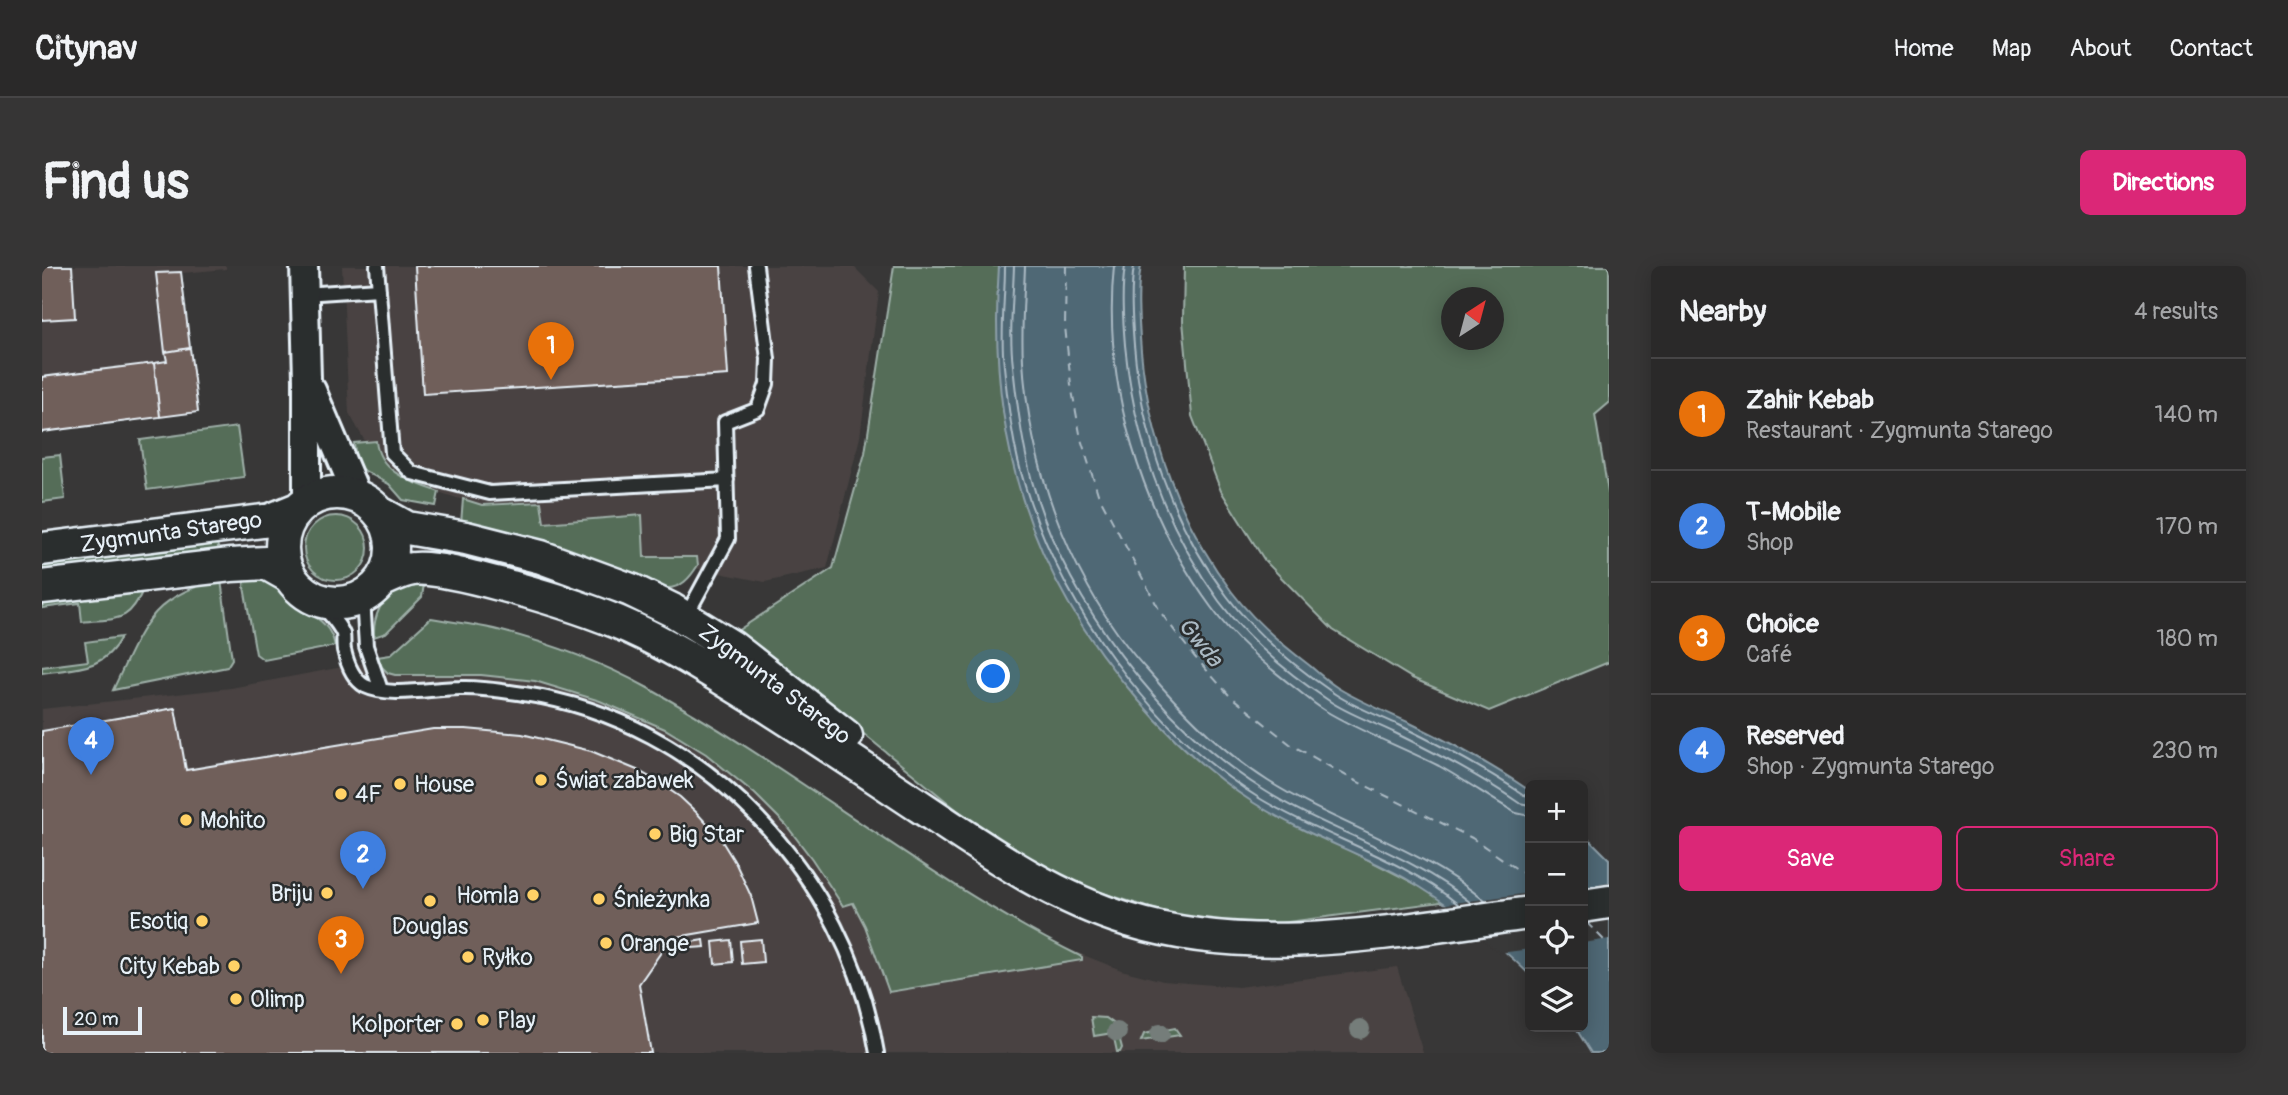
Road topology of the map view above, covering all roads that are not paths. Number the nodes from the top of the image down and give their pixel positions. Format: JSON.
{"nodes":[{"id":1,"x":304,"y":266,"type":"edge"},
{"id":2,"x":377,"y":266,"type":"edge"},
{"id":3,"x":756,"y":266,"type":"edge"},
{"id":4,"x":379,"y":289,"type":"junction"},
{"id":5,"x":304,"y":294,"type":"junction"},
{"id":6,"x":307,"y":379,"type":"junction"},
{"id":7,"x":727,"y":480,"type":"junction"},
{"id":8,"x":303,"y":505,"type":"junction"},
{"id":9,"x":369,"y":505,"type":"junction"},
{"id":10,"x":42,"y":549,"type":"edge"},
{"id":11,"x":289,"y":576,"type":"junction"},
{"id":12,"x":42,"y":587,"type":"edge"},
{"id":13,"x":373,"y":589,"type":"junction"},
{"id":14,"x":317,"y":600,"type":"junction"},
{"id":15,"x":684,"y":618,"type":"junction"},
{"id":16,"x":381,"y":690,"type":"junction"},
{"id":17,"x":986,"y":850,"type":"junction"},
{"id":18,"x":1609,"y":902,"type":"edge"},
{"id":19,"x":1588,"y":905,"type":"edge"},
{"id":20,"x":1525,"y":914,"type":"edge"},
{"id":21,"x":877,"y":1053,"type":"edge"}],
"edges":[{"from":1,"to":5,"type":"street"},
{"from":2,"to":4,"type":"lane"},
{"from":3,"to":7,"type":"lane"},
{"from":4,"to":5,"type":"lane"},
{"from":4,"to":7,"type":"lane"},
{"from":5,"to":6,"type":"street"},
{"from":6,"to":8,"type":"street"},
{"from":6,"to":9,"type":"street"},
{"from":7,"to":15,"type":"lane"},
{"from":8,"to":9,"type":"street"},
{"from":8,"to":10,"type":"street","name":"Zygmunta Starego"},
{"from":8,"to":11,"type":"street"},
{"from":9,"to":13,"type":"street"},
{"from":9,"to":15,"type":"street","name":"Zygmunta Starego"},
{"from":11,"to":12,"type":"street","name":"Zygmunta Starego"},
{"from":11,"to":14,"type":"street"},
{"from":13,"to":14,"type":"street"},
{"from":13,"to":16,"type":"lane"},
{"from":13,"to":17,"type":"street","name":"Zygmunta Starego"},
{"from":14,"to":16,"type":"lane"},
{"from":15,"to":17,"type":"street","name":"Zygmunta Starego"},
{"from":16,"to":21,"type":"lane"},
{"from":17,"to":20,"type":"street","name":"Zygmunta Starego"},
{"from":18,"to":19,"type":"street"}]}
